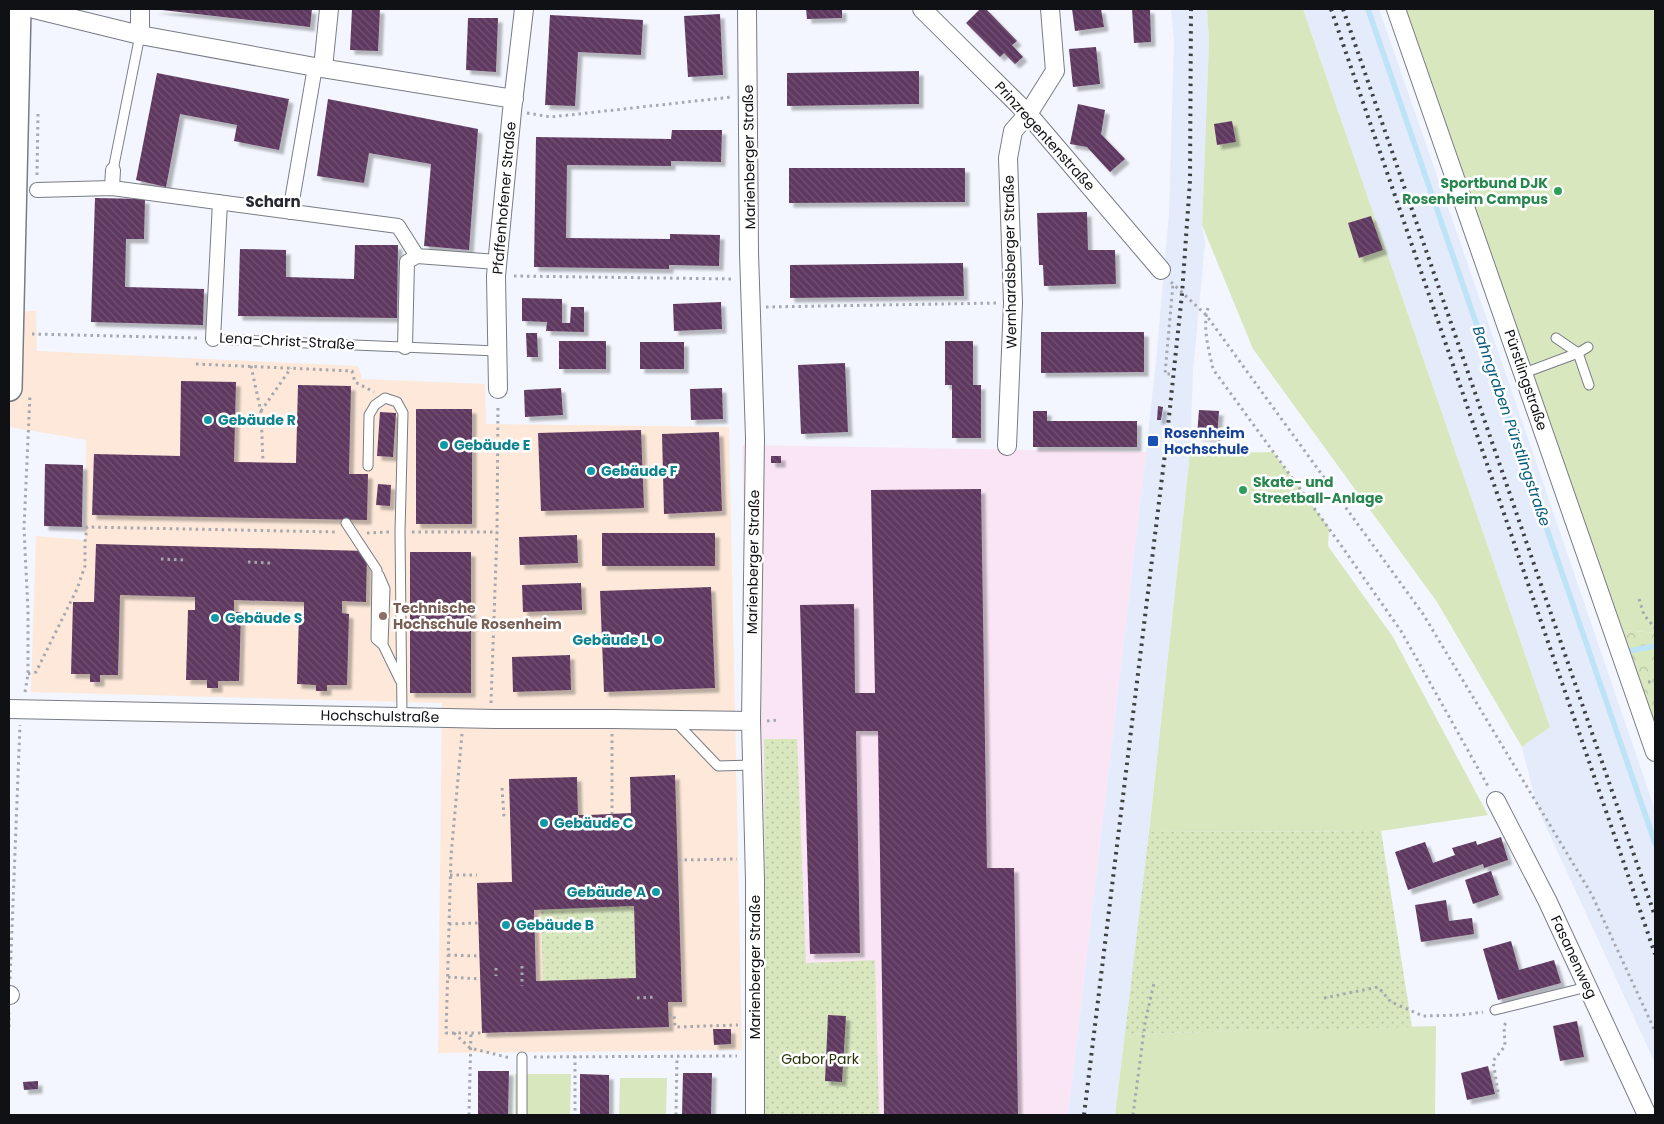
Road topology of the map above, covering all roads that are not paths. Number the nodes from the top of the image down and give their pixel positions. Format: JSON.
{"nodes":[{"id":1,"x":18,"y":9,"type":"edge"},
{"id":2,"x":34,"y":9,"type":"edge"},
{"id":3,"x":140,"y":9,"type":"edge"},
{"id":4,"x":329,"y":9,"type":"edge"},
{"id":5,"x":524,"y":9,"type":"edge"},
{"id":6,"x":747,"y":9,"type":"edge"},
{"id":7,"x":922,"y":9,"type":"edge"},
{"id":8,"x":1050,"y":9,"type":"edge"},
{"id":9,"x":1396,"y":9,"type":"edge"},
{"id":10,"x":140,"y":35,"type":"junction"},
{"id":11,"x":319,"y":68,"type":"junction"},
{"id":12,"x":513,"y":105,"type":"junction"},
{"id":13,"x":1028,"y":114,"type":"junction"},
{"id":14,"x":113,"y":170,"type":"joint"},
{"id":15,"x":112,"y":188,"type":"junction"},
{"id":16,"x":37,"y":190,"type":"dead end"},
{"id":17,"x":220,"y":202,"type":"junction"},
{"id":18,"x":290,"y":212,"type":"junction"},
{"id":19,"x":417,"y":256,"type":"junction"},
{"id":20,"x":496,"y":269,"type":"junction"},
{"id":21,"x":1161,"y":270,"type":"road end"},
{"id":22,"x":1556,"y":338,"type":"dead end"},
{"id":23,"x":214,"y":339,"type":"joint"},
{"id":24,"x":405,"y":347,"type":"junction"},
{"id":25,"x":1588,"y":347,"type":"dead end"},
{"id":26,"x":497,"y":350,"type":"junction"},
{"id":27,"x":1578,"y":353,"type":"junction"},
{"id":28,"x":1524,"y":373,"type":"junction"},
{"id":29,"x":1589,"y":385,"type":"dead end"},
{"id":30,"x":9,"y":388,"type":"edge"},
{"id":31,"x":498,"y":389,"type":"road end"},
{"id":32,"x":1007,"y":446,"type":"dead end"},
{"id":33,"x":368,"y":466,"type":"dead end"},
{"id":34,"x":346,"y":523,"type":"dead end"},
{"id":35,"x":402,"y":684,"type":"junction"},
{"id":36,"x":9,"y":709,"type":"edge"},
{"id":37,"x":402,"y":716,"type":"junction"},
{"id":38,"x":674,"y":720,"type":"junction"},
{"id":39,"x":752,"y":722,"type":"junction"},
{"id":40,"x":1655,"y":752,"type":"edge"},
{"id":41,"x":752,"y":765,"type":"junction"},
{"id":42,"x":1496,"y":801,"type":"road end"},
{"id":43,"x":1587,"y":987,"type":"junction"},
{"id":44,"x":1495,"y":1010,"type":"road end"},
{"id":45,"x":522,"y":1058,"type":"dead end"},
{"id":46,"x":522,"y":1115,"type":"edge"},
{"id":47,"x":755,"y":1115,"type":"edge"},
{"id":48,"x":1647,"y":1115,"type":"edge"}],
"edges":[{"from":1,"to":30,"type":"main road"},
{"from":2,"to":10,"type":"street"},
{"from":3,"to":10,"type":"street"},
{"from":4,"to":11,"type":"street"},
{"from":5,"to":12,"type":"street","name":"Pfaffenhofener Straße"},
{"from":6,"to":39,"type":"street","name":"Marienberger Straße"},
{"from":7,"to":13,"type":"street","name":"Prinzregentenstraße"},
{"from":8,"to":13,"type":"street","name":"Wernhardsberger Straße"},
{"from":9,"to":28,"type":"street","name":"Pürstlingstraße"},
{"from":10,"to":11,"type":"street"},
{"from":10,"to":14,"type":"lane"},
{"from":11,"to":12,"type":"street"},
{"from":11,"to":18,"type":"street"},
{"from":12,"to":20,"type":"street","name":"Pfaffenhofener Straße"},
{"from":13,"to":21,"type":"street","name":"Prinzregentenstraße"},
{"from":13,"to":32,"type":"street","name":"Wernhardsberger Straße"},
{"from":14,"to":15,"type":"street"},
{"from":15,"to":16,"type":"street"},
{"from":15,"to":17,"type":"street"},
{"from":17,"to":18,"type":"street"},
{"from":17,"to":23,"type":"street","name":"Lena-Christ-Straße"},
{"from":18,"to":19,"type":"street"},
{"from":19,"to":20,"type":"street"},
{"from":19,"to":24,"type":"street"},
{"from":20,"to":26,"type":"street","name":"Pfaffenhofener Straße"},
{"from":22,"to":27,"type":"lane"},
{"from":23,"to":24,"type":"lane","name":"Lena-Christ-Straße"},
{"from":24,"to":26,"type":"lane","name":"Lena-Christ-Straße"},
{"from":25,"to":27,"type":"lane"},
{"from":26,"to":31,"type":"street","name":"Pfaffenhofener Straße"},
{"from":27,"to":28,"type":"lane"},
{"from":27,"to":29,"type":"lane"},
{"from":28,"to":40,"type":"street","name":"Pürstlingstraße"},
{"from":33,"to":35,"type":"lane"},
{"from":34,"to":35,"type":"lane"},
{"from":35,"to":37,"type":"lane"},
{"from":36,"to":37,"type":"street","name":"Hochschulstraße"},
{"from":37,"to":38,"type":"street","name":"Hochschulstraße"},
{"from":38,"to":39,"type":"street","name":"Hochschulstraße"},
{"from":38,"to":41,"type":"lane"},
{"from":39,"to":41,"type":"street","name":"Marienberger Straße"},
{"from":41,"to":47,"type":"street","name":"Marienberger Straße"},
{"from":42,"to":43,"type":"street","name":"Fasanenweg"},
{"from":43,"to":44,"type":"lane"},
{"from":43,"to":48,"type":"street","name":"Fasanenweg"},
{"from":45,"to":46,"type":"lane"}]}
